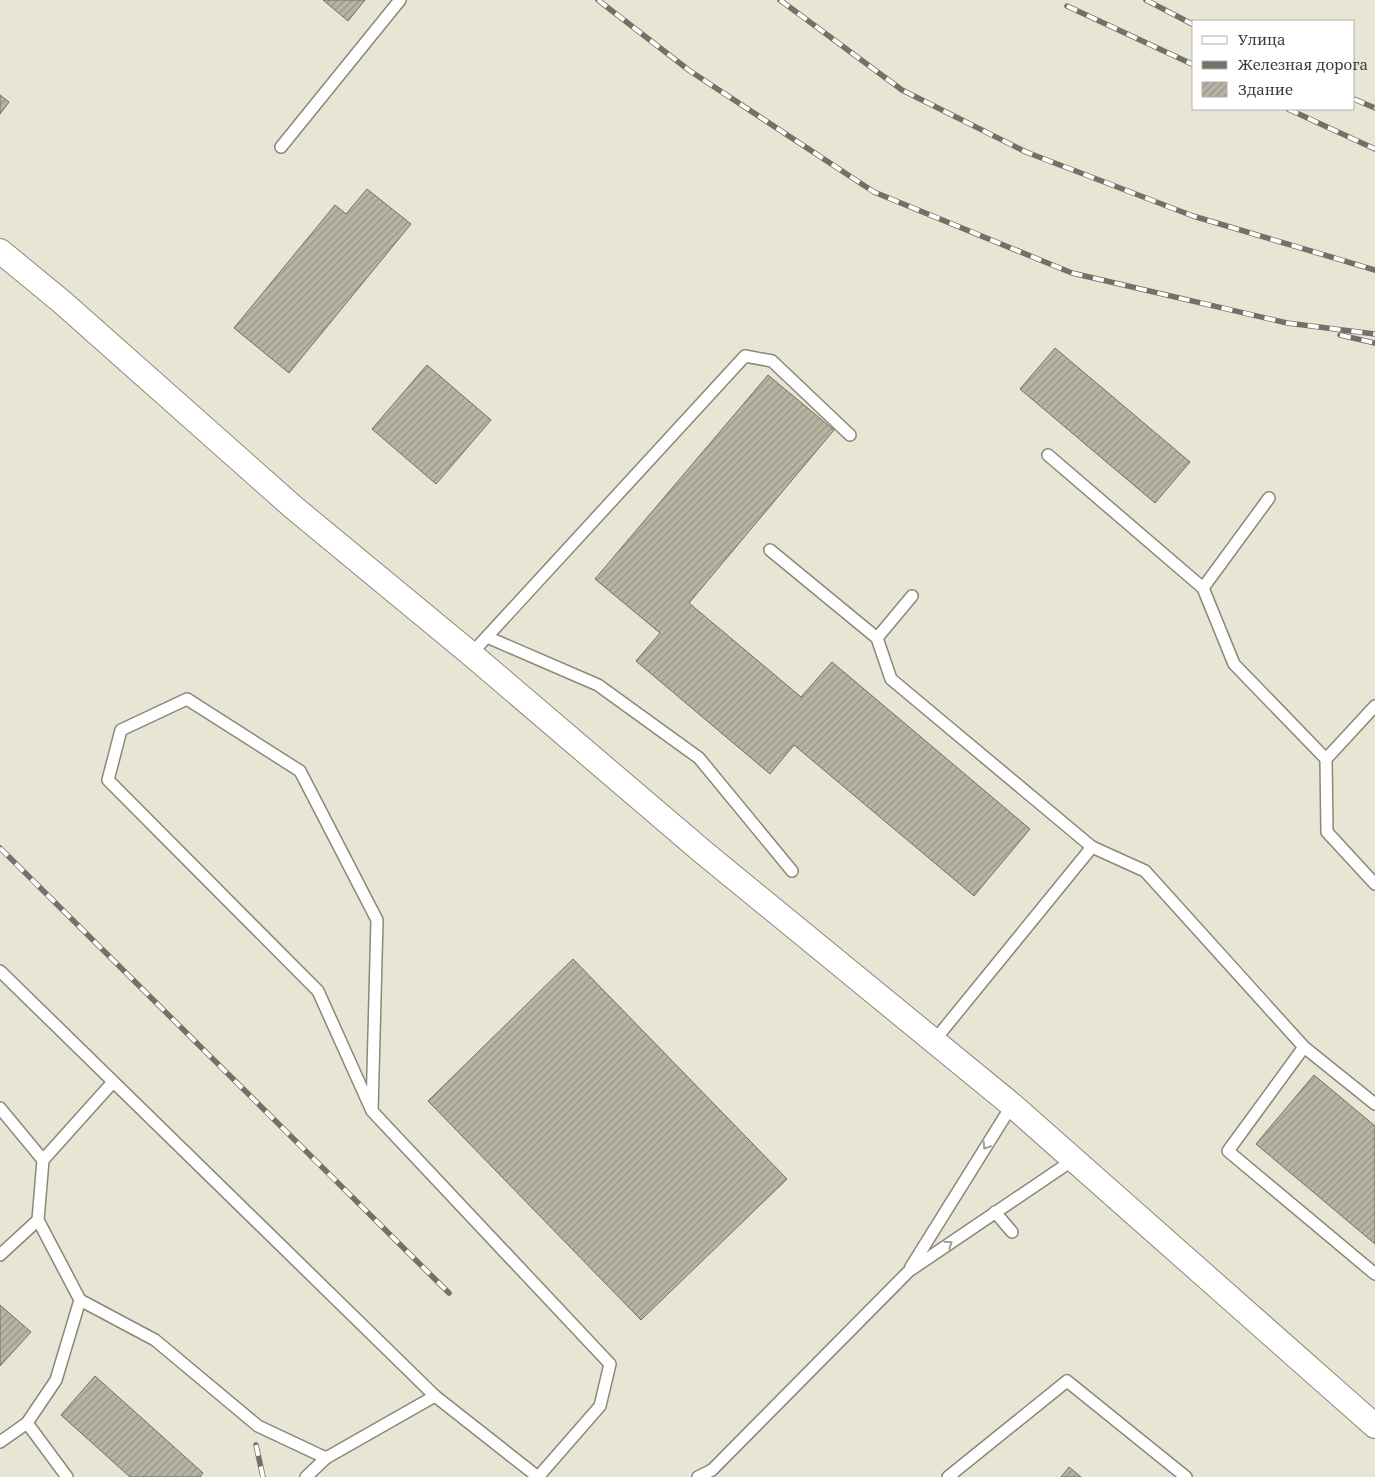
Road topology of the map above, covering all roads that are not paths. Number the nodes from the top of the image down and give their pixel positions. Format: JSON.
{"nodes":[{"id":1,"x":400,"y":0,"type":"edge"},
{"id":2,"x":280,"y":147,"type":"dead end"},
{"id":3,"x":0,"y":251,"type":"edge"},
{"id":4,"x":850,"y":435,"type":"dead end"},
{"id":5,"x":1048,"y":455,"type":"dead end"},
{"id":6,"x":1269,"y":498,"type":"dead end"},
{"id":7,"x":770,"y":550,"type":"dead end"},
{"id":8,"x":1203,"y":588,"type":"junction"},
{"id":9,"x":912,"y":596,"type":"dead end"},
{"id":10,"x":487,"y":637,"type":"junction"},
{"id":11,"x":877,"y":638,"type":"junction"},
{"id":12,"x":471,"y":654,"type":"junction"},
{"id":13,"x":1375,"y":706,"type":"edge"},
{"id":14,"x":1326,"y":759,"type":"junction"},
{"id":15,"x":1092,"y":847,"type":"junction"},
{"id":16,"x":792,"y":872,"type":"dead end"},
{"id":17,"x":1375,"y":884,"type":"edge"},
{"id":18,"x":0,"y":971,"type":"edge"},
{"id":19,"x":934,"y":1041,"type":"junction"},
{"id":20,"x":1304,"y":1047,"type":"junction"},
{"id":21,"x":114,"y":1082,"type":"junction"},
{"id":22,"x":1375,"y":1104,"type":"edge"},
{"id":23,"x":1012,"y":1105,"type":"junction"},
{"id":24,"x":0,"y":1108,"type":"edge"},
{"id":25,"x":372,"y":1111,"type":"junction"},
{"id":26,"x":43,"y":1160,"type":"junction"},
{"id":27,"x":1073,"y":1160,"type":"junction"},
{"id":28,"x":995,"y":1212,"type":"junction"},
{"id":29,"x":38,"y":1220,"type":"junction"},
{"id":30,"x":1012,"y":1232,"type":"dead end"},
{"id":31,"x":0,"y":1255,"type":"edge"},
{"id":32,"x":909,"y":1271,"type":"junction"},
{"id":33,"x":1375,"y":1274,"type":"edge"},
{"id":34,"x":80,"y":1300,"type":"junction"},
{"id":35,"x":435,"y":1396,"type":"junction"},
{"id":36,"x":27,"y":1423,"type":"junction"},
{"id":37,"x":1375,"y":1426,"type":"edge"},
{"id":38,"x":0,"y":1442,"type":"edge"},
{"id":39,"x":326,"y":1458,"type":"junction"},
{"id":40,"x":67,"y":1477,"type":"edge"},
{"id":41,"x":306,"y":1477,"type":"edge"},
{"id":42,"x":538,"y":1477,"type":"edge"},
{"id":43,"x":698,"y":1477,"type":"edge"},
{"id":44,"x":948,"y":1477,"type":"edge"},
{"id":45,"x":1186,"y":1477,"type":"edge"}],
"edges":[{"from":1,"to":2,"type":"lane"},
{"from":3,"to":12,"type":"street"},
{"from":4,"to":10,"type":"lane"},
{"from":5,"to":8,"type":"lane"},
{"from":6,"to":8,"type":"lane"},
{"from":7,"to":11,"type":"lane"},
{"from":8,"to":14,"type":"lane"},
{"from":9,"to":11,"type":"lane"},
{"from":10,"to":12,"type":"lane"},
{"from":10,"to":16,"type":"lane"},
{"from":11,"to":15,"type":"lane"},
{"from":12,"to":19,"type":"street"},
{"from":13,"to":14,"type":"lane"},
{"from":14,"to":17,"type":"lane"},
{"from":15,"to":19,"type":"lane"},
{"from":15,"to":20,"type":"lane"},
{"from":18,"to":21,"type":"lane"},
{"from":19,"to":23,"type":"street"},
{"from":20,"to":22,"type":"lane"},
{"from":20,"to":33,"type":"lane"},
{"from":21,"to":26,"type":"lane"},
{"from":21,"to":35,"type":"lane"},
{"from":23,"to":27,"type":"street"},
{"from":23,"to":32,"type":"lane","one_way":true},
{"from":24,"to":26,"type":"lane"},
{"from":25,"to":25,"type":"lane"},
{"from":25,"to":42,"type":"lane"},
{"from":26,"to":29,"type":"lane"},
{"from":27,"to":28,"type":"lane"},
{"from":27,"to":37,"type":"street"},
{"from":28,"to":30,"type":"lane"},
{"from":32,"to":28,"type":"lane","one_way":true},
{"from":29,"to":31,"type":"lane"},
{"from":29,"to":34,"type":"lane"},
{"from":32,"to":43,"type":"lane"},
{"from":34,"to":36,"type":"lane"},
{"from":34,"to":39,"type":"lane"},
{"from":35,"to":39,"type":"lane"},
{"from":35,"to":42,"type":"lane"},
{"from":36,"to":38,"type":"lane"},
{"from":36,"to":40,"type":"lane"},
{"from":39,"to":41,"type":"lane"},
{"from":44,"to":45,"type":"lane"}]}
